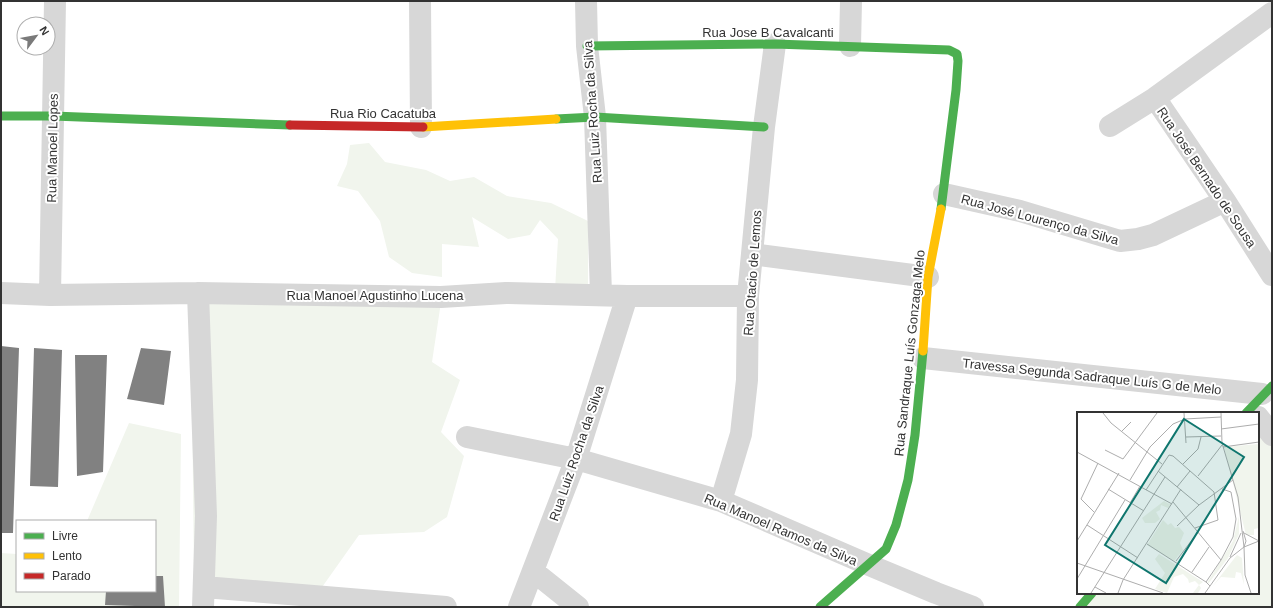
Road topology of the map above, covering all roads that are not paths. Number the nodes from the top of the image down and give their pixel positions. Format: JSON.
{"nodes":[{"id":1,"x":55,"y":1,"type":"edge"},
{"id":2,"x":420,"y":1,"type":"edge"},
{"id":3,"x":586,"y":1,"type":"edge"},
{"id":4,"x":851,"y":1,"type":"edge"},
{"id":5,"x":1272,"y":13,"type":"edge"},
{"id":6,"x":775,"y":44,"type":"junction"},
{"id":7,"x":587,"y":46,"type":"junction"},
{"id":8,"x":850,"y":46,"type":"junction"},
{"id":9,"x":949,"y":50,"type":"joint"},
{"id":10,"x":1155,"y":98,"type":"junction"},
{"id":11,"x":1,"y":116,"type":"edge"},
{"id":12,"x":53,"y":116,"type":"junction"},
{"id":13,"x":596,"y":117,"type":"junction"},
{"id":14,"x":1110,"y":126,"type":"dead end"},
{"id":15,"x":421,"y":127,"type":"junction"},
{"id":16,"x":764,"y":127,"type":"junction"},
{"id":17,"x":944,"y":194,"type":"junction"},
{"id":18,"x":1225,"y":202,"type":"junction"},
{"id":19,"x":752,"y":254,"type":"junction"},
{"id":20,"x":1272,"y":275,"type":"edge"},
{"id":21,"x":928,"y":277,"type":"junction"},
{"id":22,"x":1,"y":293,"type":"edge"},
{"id":23,"x":198,"y":293,"type":"junction"},
{"id":24,"x":601,"y":294,"type":"junction"},
{"id":25,"x":50,"y":295,"type":"junction"},
{"id":26,"x":626,"y":296,"type":"junction"},
{"id":27,"x":748,"y":296,"type":"junction"},
{"id":28,"x":923,"y":358,"type":"junction"},
{"id":29,"x":1257,"y":405,"type":"edge"},
{"id":30,"x":1272,"y":435,"type":"edge"},
{"id":31,"x":467,"y":437,"type":"dead end"},
{"id":32,"x":576,"y":459,"type":"junction"},
{"id":33,"x":721,"y":501,"type":"junction"},
{"id":34,"x":869,"y":566,"type":"junction"},
{"id":35,"x":532,"y":571,"type":"junction"},
{"id":36,"x":1091,"y":594,"type":"edge"},
{"id":37,"x":203,"y":597,"type":"edge"},
{"id":38,"x":940,"y":600,"type":"edge"},
{"id":39,"x":446,"y":607,"type":"edge"},
{"id":40,"x":519,"y":607,"type":"edge"},
{"id":41,"x":578,"y":607,"type":"edge"},
{"id":42,"x":820,"y":607,"type":"edge"},
{"id":43,"x":973,"y":607,"type":"edge"},
{"id":44,"x":1080,"y":607,"type":"edge"}],
"edges":[{"from":1,"to":12,"type":"street","name":"Rua Manoel Lopes"},
{"from":2,"to":15,"type":"street"},
{"from":3,"to":7,"type":"street","name":"Rua Luiz Rocha da Silva"},
{"from":4,"to":8,"type":"street"},
{"from":5,"to":10,"type":"street"},
{"from":6,"to":7,"type":"street","name":"Rua Jose B Cavalcanti"},
{"from":6,"to":8,"type":"street","name":"Rua Jose B Cavalcanti"},
{"from":6,"to":16,"type":"street","name":"Rua Otacio de Lemos"},
{"from":7,"to":13,"type":"street","name":"Rua Luiz Rocha da Silva"},
{"from":8,"to":9,"type":"street","name":"Rua Jose B Cavalcanti"},
{"from":9,"to":17,"type":"street","name":"Rua Sandraque Luís Gonzaga Melo"},
{"from":10,"to":14,"type":"street"},
{"from":10,"to":18,"type":"street","name":"Rua José Bernado de Sousa"},
{"from":11,"to":12,"type":"street","name":"Rua Rio Cacatuba"},
{"from":12,"to":15,"type":"street","name":"Rua Rio Cacatuba"},
{"from":12,"to":25,"type":"street","name":"Rua Manoel Lopes"},
{"from":13,"to":15,"type":"street","name":"Rua Rio Cacatuba"},
{"from":13,"to":16,"type":"street","name":"Rua Rio Cacatuba"},
{"from":13,"to":24,"type":"street","name":"Rua Luiz Rocha da Silva"},
{"from":16,"to":19,"type":"street","name":"Rua Otacio de Lemos"},
{"from":17,"to":18,"type":"street","name":"Rua José Lourenço da Silva"},
{"from":17,"to":21,"type":"street","name":"Rua Sandraque Luís Gonzaga Melo"},
{"from":18,"to":20,"type":"street","name":"Rua José Bernado de Sousa"},
{"from":19,"to":21,"type":"street"},
{"from":19,"to":27,"type":"street","name":"Rua Otacio de Lemos"},
{"from":21,"to":28,"type":"street","name":"Rua Sandraque Luís Gonzaga Melo"},
{"from":22,"to":25,"type":"street","name":"Rua Manoel Agustinho Lucena"},
{"from":23,"to":24,"type":"street","name":"Rua Manoel Agustinho Lucena"},
{"from":23,"to":25,"type":"street","name":"Rua Manoel Agustinho Lucena"},
{"from":23,"to":37,"type":"street"},
{"from":24,"to":26,"type":"street","name":"Rua Manoel Agustinho Lucena"},
{"from":26,"to":27,"type":"street","name":"Rua Manoel Agustinho Lucena"},
{"from":26,"to":32,"type":"street","name":"Rua Luiz Rocha da Silva"},
{"from":27,"to":33,"type":"street","name":"Rua Otacio de Lemos"},
{"from":28,"to":29,"type":"street","name":"Travessa Segunda Sadraque Luís G de Melo"},
{"from":28,"to":34,"type":"street","name":"Rua Sandraque Luís Gonzaga Melo"},
{"from":29,"to":30,"type":"street"},
{"from":31,"to":32,"type":"street","name":"Rua Manoel Ramos da Silva"},
{"from":32,"to":33,"type":"street","name":"Rua Manoel Ramos da Silva"},
{"from":32,"to":35,"type":"street","name":"Rua Luiz Rocha da Silva"},
{"from":33,"to":34,"type":"street","name":"Rua Manoel Ramos da Silva"},
{"from":34,"to":38,"type":"street","name":"Rua Manoel Ramos da Silva"},
{"from":34,"to":42,"type":"street","name":"Rua Sandraque Luís Gonzaga Melo"},
{"from":35,"to":40,"type":"street","name":"Rua Luiz Rocha da Silva"},
{"from":35,"to":41,"type":"street"},
{"from":36,"to":44,"type":"street"},
{"from":37,"to":39,"type":"street"},
{"from":38,"to":43,"type":"street","name":"Rua Manoel Ramos da Silva"}]}
